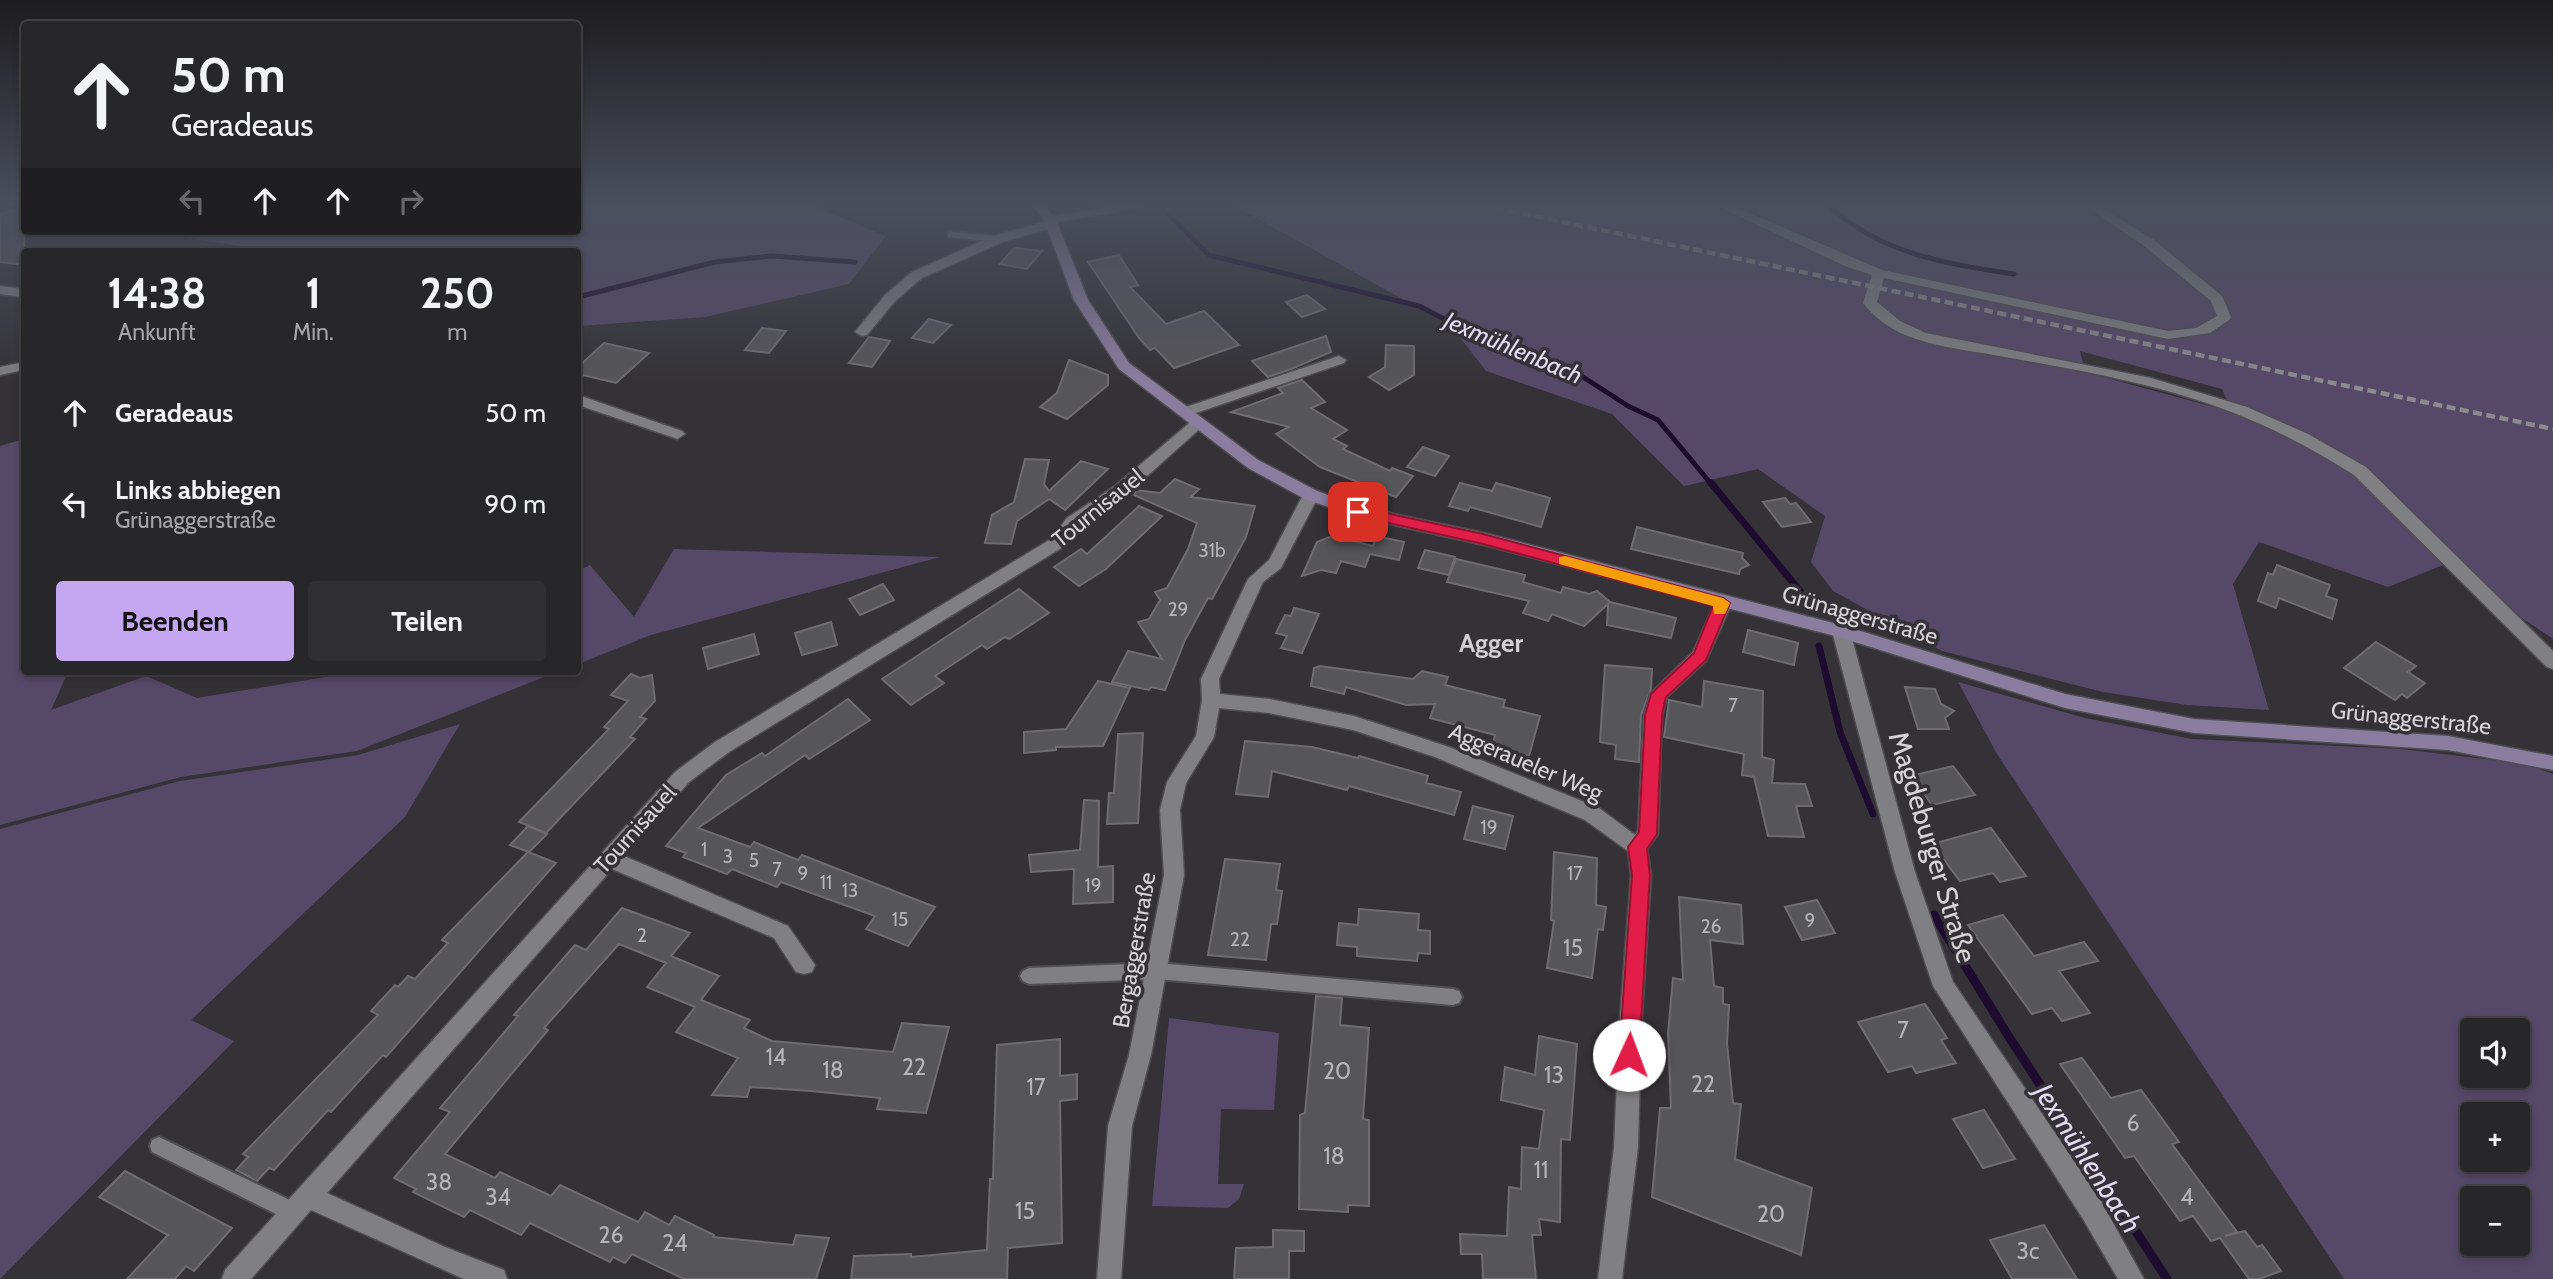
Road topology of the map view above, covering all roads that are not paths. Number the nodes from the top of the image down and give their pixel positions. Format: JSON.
{"nodes":[{"id":1,"x":940,"y":265,"type":"edge"},
{"id":2,"x":1068,"y":265,"type":"edge"},
{"id":3,"x":1855,"y":265,"type":"edge"},
{"id":4,"x":2175,"y":265,"type":"edge"},
{"id":5,"x":1879,"y":273,"type":"junction"},
{"id":6,"x":0,"y":290,"type":"edge"},
{"id":7,"x":21,"y":293,"type":"edge"},
{"id":8,"x":862,"y":332,"type":"dead end"},
{"id":9,"x":1339,"y":360,"type":"dead end"},
{"id":10,"x":21,"y":367,"type":"edge"},
{"id":11,"x":0,"y":371,"type":"edge"},
{"id":12,"x":581,"y":401,"type":"edge"},
{"id":13,"x":1191,"y":418,"type":"junction"},
{"id":14,"x":677,"y":434,"type":"dead end"},
{"id":15,"x":1311,"y":495,"type":"junction"},
{"id":16,"x":1723,"y":603,"type":"junction"},
{"id":17,"x":1841,"y":631,"type":"junction"},
{"id":18,"x":2553,"y":662,"type":"edge"},
{"id":19,"x":1210,"y":700,"type":"junction"},
{"id":20,"x":2553,"y":763,"type":"edge"},
{"id":21,"x":1637,"y":847,"type":"junction"},
{"id":22,"x":608,"y":858,"type":"junction"},
{"id":23,"x":804,"y":965,"type":"dead end"},
{"id":24,"x":1157,"y":971,"type":"junction"},
{"id":25,"x":1029,"y":975,"type":"dead end"},
{"id":26,"x":1453,"y":997,"type":"dead end"},
{"id":27,"x":159,"y":1146,"type":"dead end"},
{"id":28,"x":300,"y":1204,"type":"junction"},
{"id":29,"x":234,"y":1279,"type":"edge"},
{"id":30,"x":495,"y":1279,"type":"edge"},
{"id":31,"x":1109,"y":1279,"type":"edge"},
{"id":32,"x":1610,"y":1279,"type":"edge"},
{"id":33,"x":2132,"y":1279,"type":"edge"}],
"edges":[{"from":1,"to":8,"type":"street"},
{"from":2,"to":13,"type":"street","name":"Grünaggerstraße"},
{"from":3,"to":5,"type":"street"},
{"from":4,"to":5,"type":"street"},
{"from":5,"to":18,"type":"street"},
{"from":6,"to":7,"type":"street"},
{"from":9,"to":13,"type":"street"},
{"from":10,"to":11,"type":"street"},
{"from":12,"to":14,"type":"street"},
{"from":13,"to":15,"type":"street","name":"Grünaggerstraße"},
{"from":13,"to":22,"type":"street","name":"Tournisauel"},
{"from":15,"to":16,"type":"street","name":"Grünaggerstraße"},
{"from":15,"to":19,"type":"street","name":"Bergaggerstraße"},
{"from":16,"to":17,"type":"street","name":"Grünaggerstraße"},
{"from":16,"to":21,"type":"street"},
{"from":17,"to":20,"type":"street","name":"Grünaggerstraße"},
{"from":17,"to":33,"type":"street","name":"Magdeburger Straße"},
{"from":19,"to":21,"type":"street","name":"Aggeraueler Weg"},
{"from":19,"to":24,"type":"street","name":"Bergaggerstraße"},
{"from":21,"to":32,"type":"street"},
{"from":22,"to":23,"type":"street"},
{"from":22,"to":28,"type":"street","name":"Tournisauel"},
{"from":24,"to":25,"type":"lane"},
{"from":24,"to":26,"type":"lane"},
{"from":24,"to":31,"type":"street","name":"Bergaggerstraße"},
{"from":27,"to":28,"type":"lane"},
{"from":28,"to":29,"type":"street","name":"Tournisauel"},
{"from":28,"to":30,"type":"street"}]}
